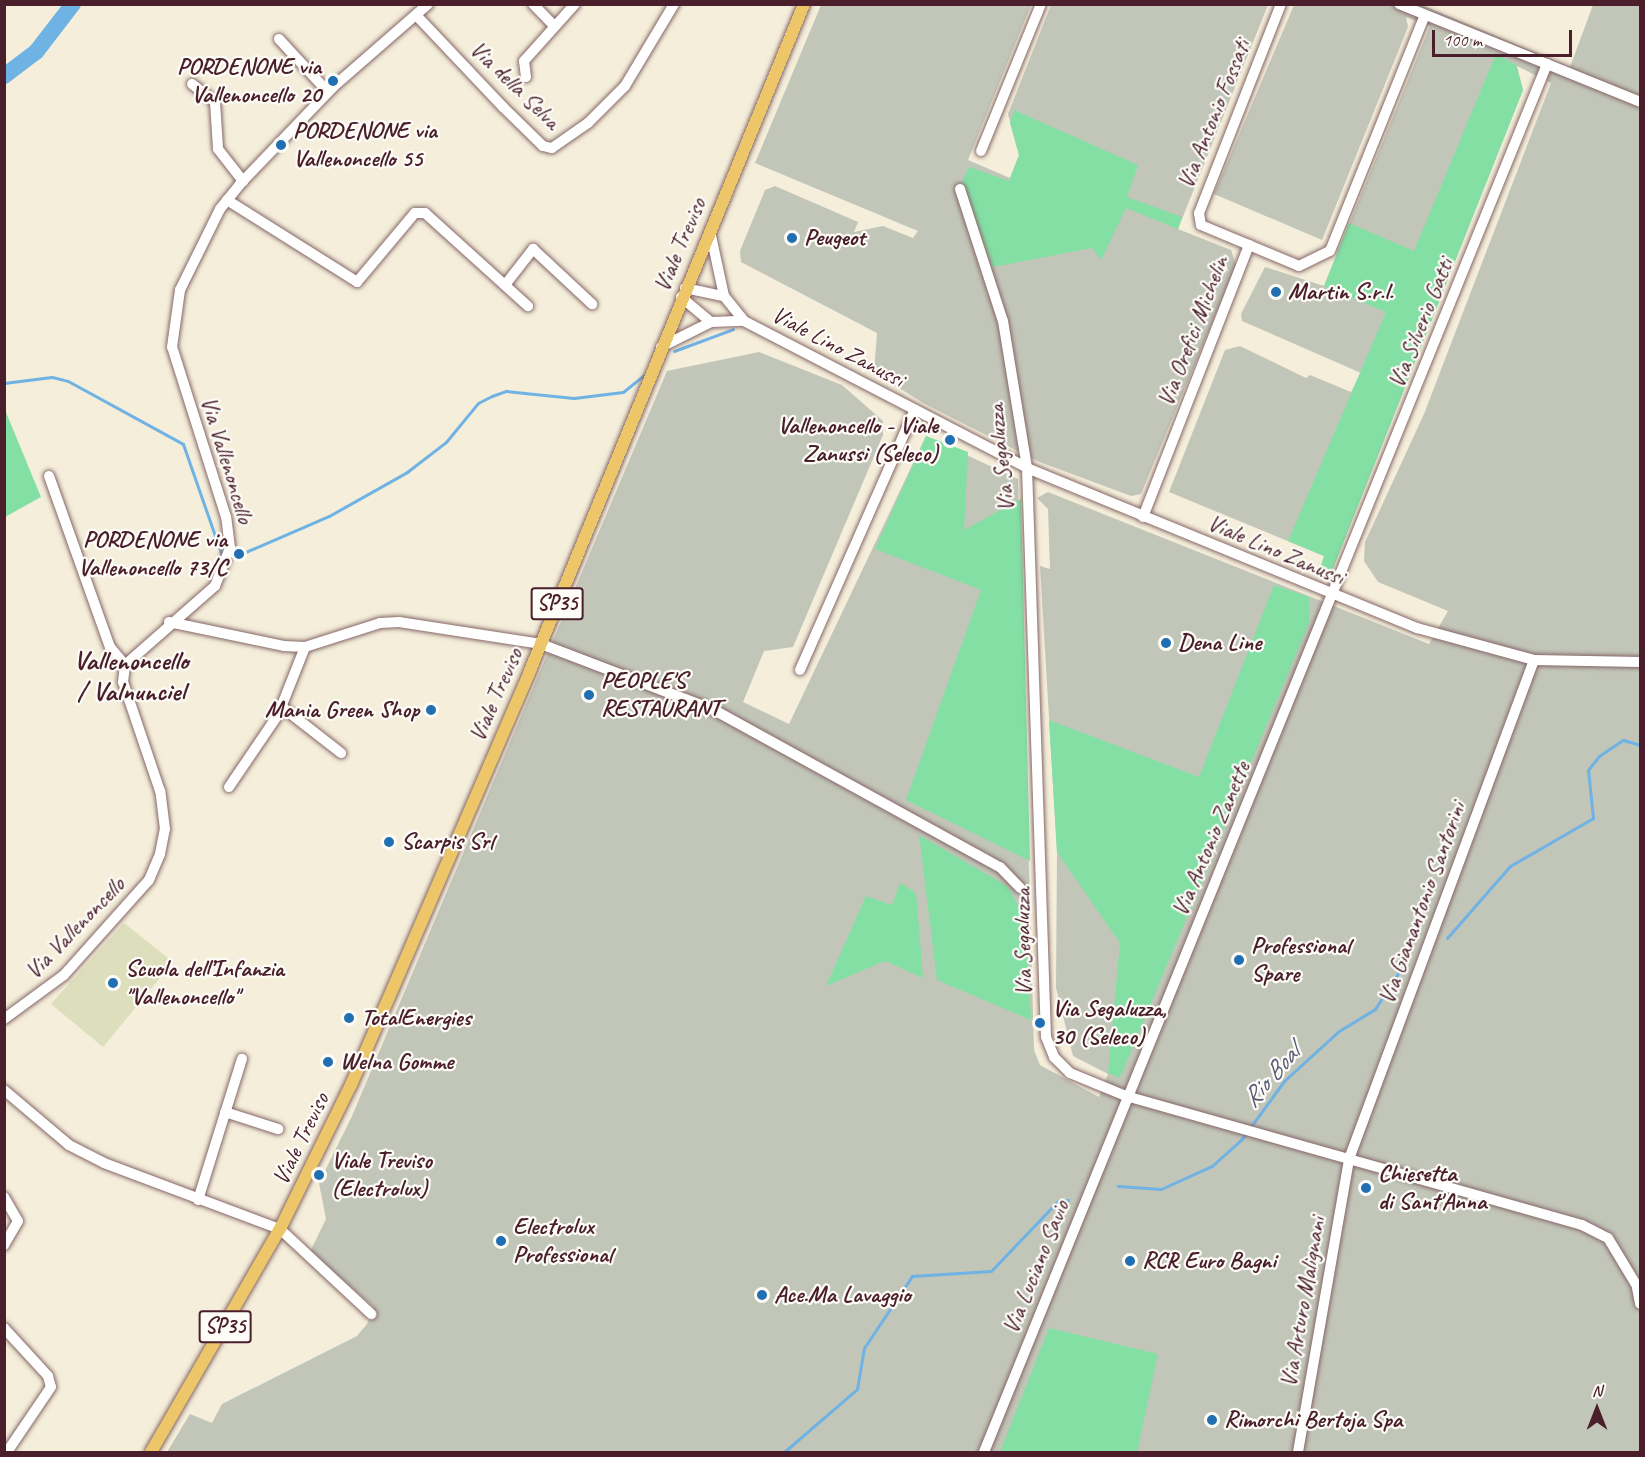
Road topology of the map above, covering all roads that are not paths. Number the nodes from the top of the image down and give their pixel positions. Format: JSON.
{"nodes":[{"id":1,"x":428,"y":4,"type":"edge"},
{"id":2,"x":533,"y":4,"type":"edge"},
{"id":3,"x":575,"y":4,"type":"edge"},
{"id":4,"x":674,"y":4,"type":"edge"},
{"id":5,"x":804,"y":4,"type":"edge"},
{"id":6,"x":1041,"y":4,"type":"edge"},
{"id":7,"x":1281,"y":4,"type":"edge"},
{"id":8,"x":1399,"y":4,"type":"edge"},
{"id":9,"x":416,"y":15,"type":"junction"},
{"id":10,"x":1425,"y":15,"type":"junction"},
{"id":11,"x":554,"y":26,"type":"junction"},
{"id":12,"x":279,"y":39,"type":"dead end"},
{"id":13,"x":1546,"y":64,"type":"junction"},
{"id":14,"x":526,"y":77,"type":"dead end"},
{"id":15,"x":192,"y":84,"type":"dead end"},
{"id":16,"x":328,"y":92,"type":"junction"},
{"id":17,"x":1641,"y":102,"type":"edge"},
{"id":18,"x":981,"y":151,"type":"dead end"},
{"id":19,"x":243,"y":181,"type":"junction"},
{"id":20,"x":960,"y":189,"type":"dead end"},
{"id":21,"x":227,"y":200,"type":"junction"},
{"id":22,"x":710,"y":229,"type":"junction"},
{"id":23,"x":1250,"y":244,"type":"junction"},
{"id":24,"x":505,"y":285,"type":"junction"},
{"id":25,"x":683,"y":293,"type":"junction"},
{"id":26,"x":724,"y":296,"type":"junction"},
{"id":27,"x":592,"y":304,"type":"dead end"},
{"id":28,"x":528,"y":306,"type":"dead end"},
{"id":29,"x":744,"y":321,"type":"junction"},
{"id":30,"x":711,"y":322,"type":"junction"},
{"id":31,"x":661,"y":347,"type":"junction"},
{"id":32,"x":914,"y":411,"type":"junction"},
{"id":33,"x":1027,"y":468,"type":"junction"},
{"id":34,"x":49,"y":476,"type":"dead end"},
{"id":35,"x":1143,"y":517,"type":"junction"},
{"id":36,"x":1334,"y":597,"type":"junction"},
{"id":37,"x":169,"y":622,"type":"junction"},
{"id":38,"x":541,"y":644,"type":"junction"},
{"id":39,"x":305,"y":647,"type":"junction"},
{"id":40,"x":1534,"y":660,"type":"junction"},
{"id":41,"x":1641,"y":662,"type":"edge"},
{"id":42,"x":125,"y":664,"type":"junction"},
{"id":43,"x":800,"y":670,"type":"dead end"},
{"id":44,"x":282,"y":707,"type":"junction"},
{"id":45,"x":341,"y":753,"type":"dead end"},
{"id":46,"x":229,"y":787,"type":"dead end"},
{"id":47,"x":1020,"y":888,"type":"dead end"},
{"id":48,"x":4,"y":1019,"type":"edge"},
{"id":49,"x":242,"y":1059,"type":"dead end"},
{"id":50,"x":4,"y":1090,"type":"edge"},
{"id":51,"x":1126,"y":1096,"type":"junction"},
{"id":52,"x":225,"y":1112,"type":"junction"},
{"id":53,"x":278,"y":1129,"type":"dead end"},
{"id":54,"x":1349,"y":1159,"type":"junction"},
{"id":55,"x":4,"y":1197,"type":"edge"},
{"id":56,"x":198,"y":1200,"type":"junction"},
{"id":57,"x":280,"y":1229,"type":"junction"},
{"id":58,"x":4,"y":1245,"type":"edge"},
{"id":59,"x":1639,"y":1289,"type":"edge"},
{"id":60,"x":1641,"y":1304,"type":"edge"},
{"id":61,"x":371,"y":1314,"type":"dead end"},
{"id":62,"x":4,"y":1328,"type":"edge"},
{"id":63,"x":7,"y":1452,"type":"edge"},
{"id":64,"x":151,"y":1452,"type":"edge"},
{"id":65,"x":984,"y":1452,"type":"edge"},
{"id":66,"x":1298,"y":1452,"type":"edge"}],
"edges":[{"from":1,"to":9,"type":"street","name":"Via Vallenoncello"},
{"from":2,"to":11,"type":"street"},
{"from":3,"to":11,"type":"street"},
{"from":4,"to":9,"type":"street","name":"Via della Selva"},
{"from":5,"to":22,"type":"main road","name":"Viale Treviso","number":"SP35"},
{"from":6,"to":18,"type":"street"},
{"from":7,"to":23,"type":"street","name":"Via Antonio Fossati"},
{"from":8,"to":10,"type":"street"},
{"from":9,"to":16,"type":"street","name":"Via Vallenoncello"},
{"from":10,"to":13,"type":"street"},
{"from":10,"to":23,"type":"street","name":"Via Orefici Michelin"},
{"from":11,"to":14,"type":"street"},
{"from":12,"to":16,"type":"street"},
{"from":13,"to":17,"type":"street"},
{"from":13,"to":36,"type":"street","name":"Via Silverio Gatti"},
{"from":15,"to":19,"type":"street"},
{"from":16,"to":19,"type":"street","name":"Via Vallenoncello"},
{"from":19,"to":21,"type":"street","name":"Via Vallenoncello"},
{"from":20,"to":33,"type":"street","name":"Via Segaluzza"},
{"from":21,"to":24,"type":"street"},
{"from":21,"to":37,"type":"street","name":"Via Vallenoncello"},
{"from":22,"to":25,"type":"main road","name":"Viale Treviso","number":"SP35"},
{"from":22,"to":26,"type":"street","name":"Viale Lino Zanussi"},
{"from":23,"to":35,"type":"street","name":"Via Orefici Michelin"},
{"from":24,"to":27,"type":"street"},
{"from":24,"to":28,"type":"street"},
{"from":25,"to":26,"type":"street"},
{"from":25,"to":30,"type":"street"},
{"from":25,"to":31,"type":"main road","name":"Viale Treviso","number":"SP35"},
{"from":26,"to":29,"type":"street","name":"Viale Lino Zanussi"},
{"from":29,"to":30,"type":"street","name":"Viale Lino Zanussi"},
{"from":29,"to":32,"type":"street","name":"Viale Lino Zanussi"},
{"from":30,"to":31,"type":"street","name":"Viale Lino Zanussi"},
{"from":31,"to":38,"type":"main road","name":"Viale Treviso","number":"SP35"},
{"from":32,"to":33,"type":"street","name":"Viale Lino Zanussi"},
{"from":32,"to":43,"type":"street","name":"Viale Lino Zanussi"},
{"from":33,"to":35,"type":"street","name":"Viale Lino Zanussi"},
{"from":33,"to":51,"type":"street","name":"Via Segaluzza"},
{"from":34,"to":42,"type":"street"},
{"from":35,"to":36,"type":"street","name":"Viale Lino Zanussi"},
{"from":36,"to":40,"type":"street","name":"Viale Lino Zanussi"},
{"from":36,"to":51,"type":"street","name":"Via Antonio Zanette"},
{"from":37,"to":39,"type":"street"},
{"from":37,"to":42,"type":"street","name":"Via Vallenoncello"},
{"from":38,"to":39,"type":"street"},
{"from":38,"to":47,"type":"street"},
{"from":38,"to":57,"type":"main road","name":"Viale Treviso","number":"SP35"},
{"from":39,"to":44,"type":"street"},
{"from":40,"to":41,"type":"street","name":"Viale Lino Zanussi"},
{"from":40,"to":54,"type":"street","name":"Via Gianantonio Santorini"},
{"from":42,"to":48,"type":"street","name":"Via Vallenoncello"},
{"from":44,"to":45,"type":"street"},
{"from":44,"to":46,"type":"street"},
{"from":49,"to":52,"type":"street"},
{"from":50,"to":56,"type":"street"},
{"from":51,"to":54,"type":"street","name":"Via Segaluzza"},
{"from":51,"to":65,"type":"street","name":"Via Luciano Savio"},
{"from":52,"to":53,"type":"street"},
{"from":52,"to":56,"type":"street"},
{"from":54,"to":59,"type":"street","name":"Via Segaluzza"},
{"from":54,"to":66,"type":"street","name":"Via Arturo Malignani"},
{"from":55,"to":58,"type":"street"},
{"from":56,"to":57,"type":"street"},
{"from":57,"to":61,"type":"street"},
{"from":57,"to":64,"type":"main road","name":"Viale Treviso","number":"SP35"},
{"from":59,"to":60,"type":"street","name":"Via Segaluzza"},
{"from":62,"to":63,"type":"street"}]}
